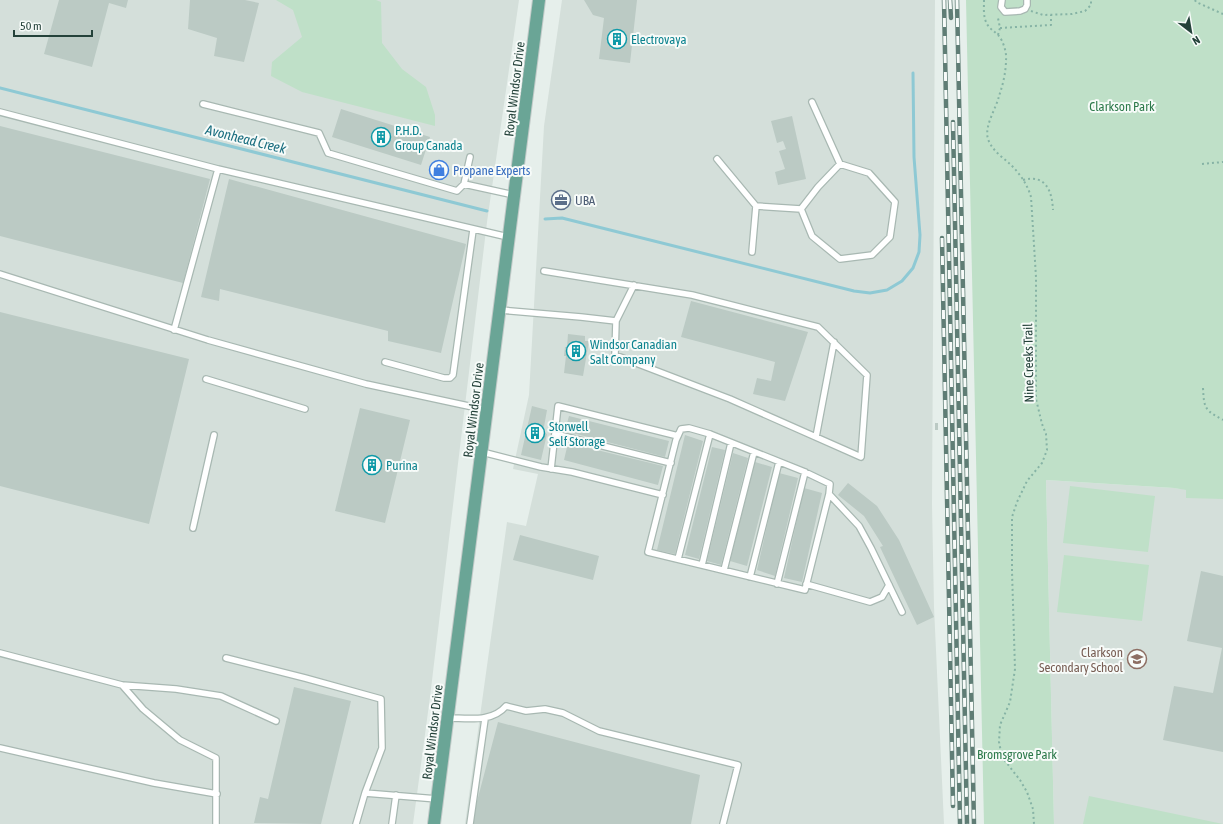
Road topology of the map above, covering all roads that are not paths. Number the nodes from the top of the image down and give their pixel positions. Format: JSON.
{"nodes":[{"id":1,"x":539,"y":0,"type":"edge"},
{"id":2,"x":1002,"y":0,"type":"edge"},
{"id":3,"x":1027,"y":0,"type":"edge"},
{"id":4,"x":812,"y":102,"type":"dead end"},
{"id":5,"x":203,"y":104,"type":"dead end"},
{"id":6,"x":0,"y":112,"type":"edge"},
{"id":7,"x":470,"y":157,"type":"dead end"},
{"id":8,"x":717,"y":159,"type":"dead end"},
{"id":9,"x":840,"y":164,"type":"junction"},
{"id":10,"x":218,"y":169,"type":"junction"},
{"id":11,"x":464,"y":184,"type":"junction"},
{"id":12,"x":514,"y":195,"type":"junction"},
{"id":13,"x":756,"y":206,"type":"junction"},
{"id":14,"x":801,"y":209,"type":"junction"},
{"id":15,"x":472,"y":230,"type":"junction"},
{"id":16,"x":508,"y":237,"type":"junction"},
{"id":17,"x":752,"y":252,"type":"dead end"},
{"id":18,"x":544,"y":271,"type":"dead end"},
{"id":19,"x":0,"y":274,"type":"edge"},
{"id":20,"x":634,"y":285,"type":"junction"},
{"id":21,"x":500,"y":310,"type":"junction"},
{"id":22,"x":616,"y":321,"type":"junction"},
{"id":23,"x":174,"y":330,"type":"junction"},
{"id":24,"x":834,"y":342,"type":"junction"},
{"id":25,"x":385,"y":362,"type":"dead end"},
{"id":26,"x":206,"y":379,"type":"dead end"},
{"id":27,"x":305,"y":409,"type":"dead end"},
{"id":28,"x":487,"y":410,"type":"junction"},
{"id":29,"x":555,"y":434,"type":"junction"},
{"id":30,"x":710,"y":434,"type":"junction"},
{"id":31,"x":214,"y":435,"type":"dead end"},
{"id":32,"x":678,"y":436,"type":"junction"},
{"id":33,"x":816,"y":437,"type":"junction"},
{"id":34,"x":731,"y":443,"type":"junction"},
{"id":35,"x":482,"y":452,"type":"junction"},
{"id":36,"x":754,"y":452,"type":"junction"},
{"id":37,"x":779,"y":462,"type":"junction"},
{"id":38,"x":671,"y":463,"type":"junction"},
{"id":39,"x":551,"y":469,"type":"junction"},
{"id":40,"x":805,"y":472,"type":"junction"},
{"id":41,"x":829,"y":494,"type":"junction"},
{"id":42,"x":662,"y":495,"type":"junction"},
{"id":43,"x":193,"y":528,"type":"dead end"},
{"id":44,"x":678,"y":559,"type":"junction"},
{"id":45,"x":702,"y":565,"type":"junction"},
{"id":46,"x":724,"y":570,"type":"junction"},
{"id":47,"x":750,"y":577,"type":"junction"},
{"id":48,"x":777,"y":584,"type":"junction"},
{"id":49,"x":806,"y":584,"type":"junction"},
{"id":50,"x":889,"y":585,"type":"junction"},
{"id":51,"x":902,"y":612,"type":"dead end"},
{"id":52,"x":0,"y":653,"type":"edge"},
{"id":53,"x":226,"y":658,"type":"dead end"},
{"id":54,"x":122,"y":685,"type":"junction"},
{"id":55,"x":448,"y":718,"type":"junction"},
{"id":56,"x":485,"y":718,"type":"junction"},
{"id":57,"x":276,"y":721,"type":"dead end"},
{"id":58,"x":0,"y":748,"type":"edge"},
{"id":59,"x":365,"y":793,"type":"junction"},
{"id":60,"x":217,"y":794,"type":"junction"},
{"id":61,"x":396,"y":795,"type":"junction"},
{"id":62,"x":438,"y":799,"type":"junction"},
{"id":63,"x":216,"y":824,"type":"edge"},
{"id":64,"x":356,"y":824,"type":"edge"},
{"id":65,"x":392,"y":824,"type":"edge"},
{"id":66,"x":434,"y":824,"type":"edge"},
{"id":67,"x":470,"y":824,"type":"edge"},
{"id":68,"x":722,"y":824,"type":"edge"}],
"edges":[{"from":1,"to":12,"type":"main road","name":"Royal Windsor Drive"},
{"from":2,"to":3,"type":"lane"},
{"from":4,"to":9,"type":"lane"},
{"from":5,"to":11,"type":"lane"},
{"from":6,"to":10,"type":"lane"},
{"from":7,"to":11,"type":"lane"},
{"from":8,"to":13,"type":"lane"},
{"from":9,"to":14,"type":"lane"},
{"from":9,"to":14,"type":"lane"},
{"from":10,"to":15,"type":"lane"},
{"from":10,"to":23,"type":"lane"},
{"from":11,"to":12,"type":"lane"},
{"from":12,"to":16,"type":"main road","name":"Royal Windsor Drive"},
{"from":13,"to":14,"type":"lane"},
{"from":13,"to":17,"type":"lane"},
{"from":15,"to":16,"type":"lane"},
{"from":15,"to":25,"type":"lane"},
{"from":16,"to":21,"type":"main road","name":"Royal Windsor Drive"},
{"from":18,"to":20,"type":"lane"},
{"from":19,"to":23,"type":"lane"},
{"from":20,"to":22,"type":"lane"},
{"from":20,"to":24,"type":"lane"},
{"from":21,"to":22,"type":"lane"},
{"from":21,"to":28,"type":"main road","name":"Royal Windsor Drive"},
{"from":22,"to":33,"type":"lane"},
{"from":23,"to":28,"type":"lane"},
{"from":24,"to":33,"type":"lane"},
{"from":24,"to":33,"type":"lane"},
{"from":26,"to":27,"type":"lane"},
{"from":28,"to":35,"type":"main road","name":"Royal Windsor Drive"},
{"from":29,"to":32,"type":"lane"},
{"from":29,"to":38,"type":"lane"},
{"from":29,"to":39,"type":"lane"},
{"from":30,"to":32,"type":"lane"},
{"from":30,"to":34,"type":"lane"},
{"from":30,"to":44,"type":"lane"},
{"from":31,"to":43,"type":"lane"},
{"from":32,"to":38,"type":"lane"},
{"from":34,"to":36,"type":"lane"},
{"from":34,"to":45,"type":"lane"},
{"from":35,"to":39,"type":"lane"},
{"from":35,"to":55,"type":"main road","name":"Royal Windsor Drive"},
{"from":36,"to":37,"type":"lane"},
{"from":36,"to":46,"type":"lane"},
{"from":37,"to":40,"type":"lane"},
{"from":37,"to":47,"type":"lane"},
{"from":38,"to":42,"type":"lane"},
{"from":39,"to":42,"type":"lane"},
{"from":40,"to":41,"type":"lane"},
{"from":40,"to":48,"type":"lane"},
{"from":41,"to":49,"type":"lane"},
{"from":41,"to":50,"type":"lane"},
{"from":42,"to":44,"type":"lane"},
{"from":44,"to":45,"type":"lane"},
{"from":45,"to":46,"type":"lane"},
{"from":46,"to":47,"type":"lane"},
{"from":47,"to":48,"type":"lane"},
{"from":48,"to":49,"type":"lane"},
{"from":49,"to":50,"type":"lane"},
{"from":50,"to":51,"type":"lane"},
{"from":52,"to":54,"type":"lane"},
{"from":53,"to":59,"type":"lane"},
{"from":54,"to":57,"type":"lane"},
{"from":54,"to":60,"type":"lane"},
{"from":55,"to":56,"type":"lane"},
{"from":55,"to":62,"type":"main road","name":"Royal Windsor Drive"},
{"from":56,"to":67,"type":"lane"},
{"from":56,"to":68,"type":"lane"},
{"from":58,"to":60,"type":"lane"},
{"from":59,"to":61,"type":"lane"},
{"from":59,"to":64,"type":"lane"},
{"from":60,"to":63,"type":"lane"},
{"from":61,"to":62,"type":"lane"},
{"from":61,"to":65,"type":"lane"},
{"from":62,"to":66,"type":"main road","name":"Royal Windsor Drive"}]}
